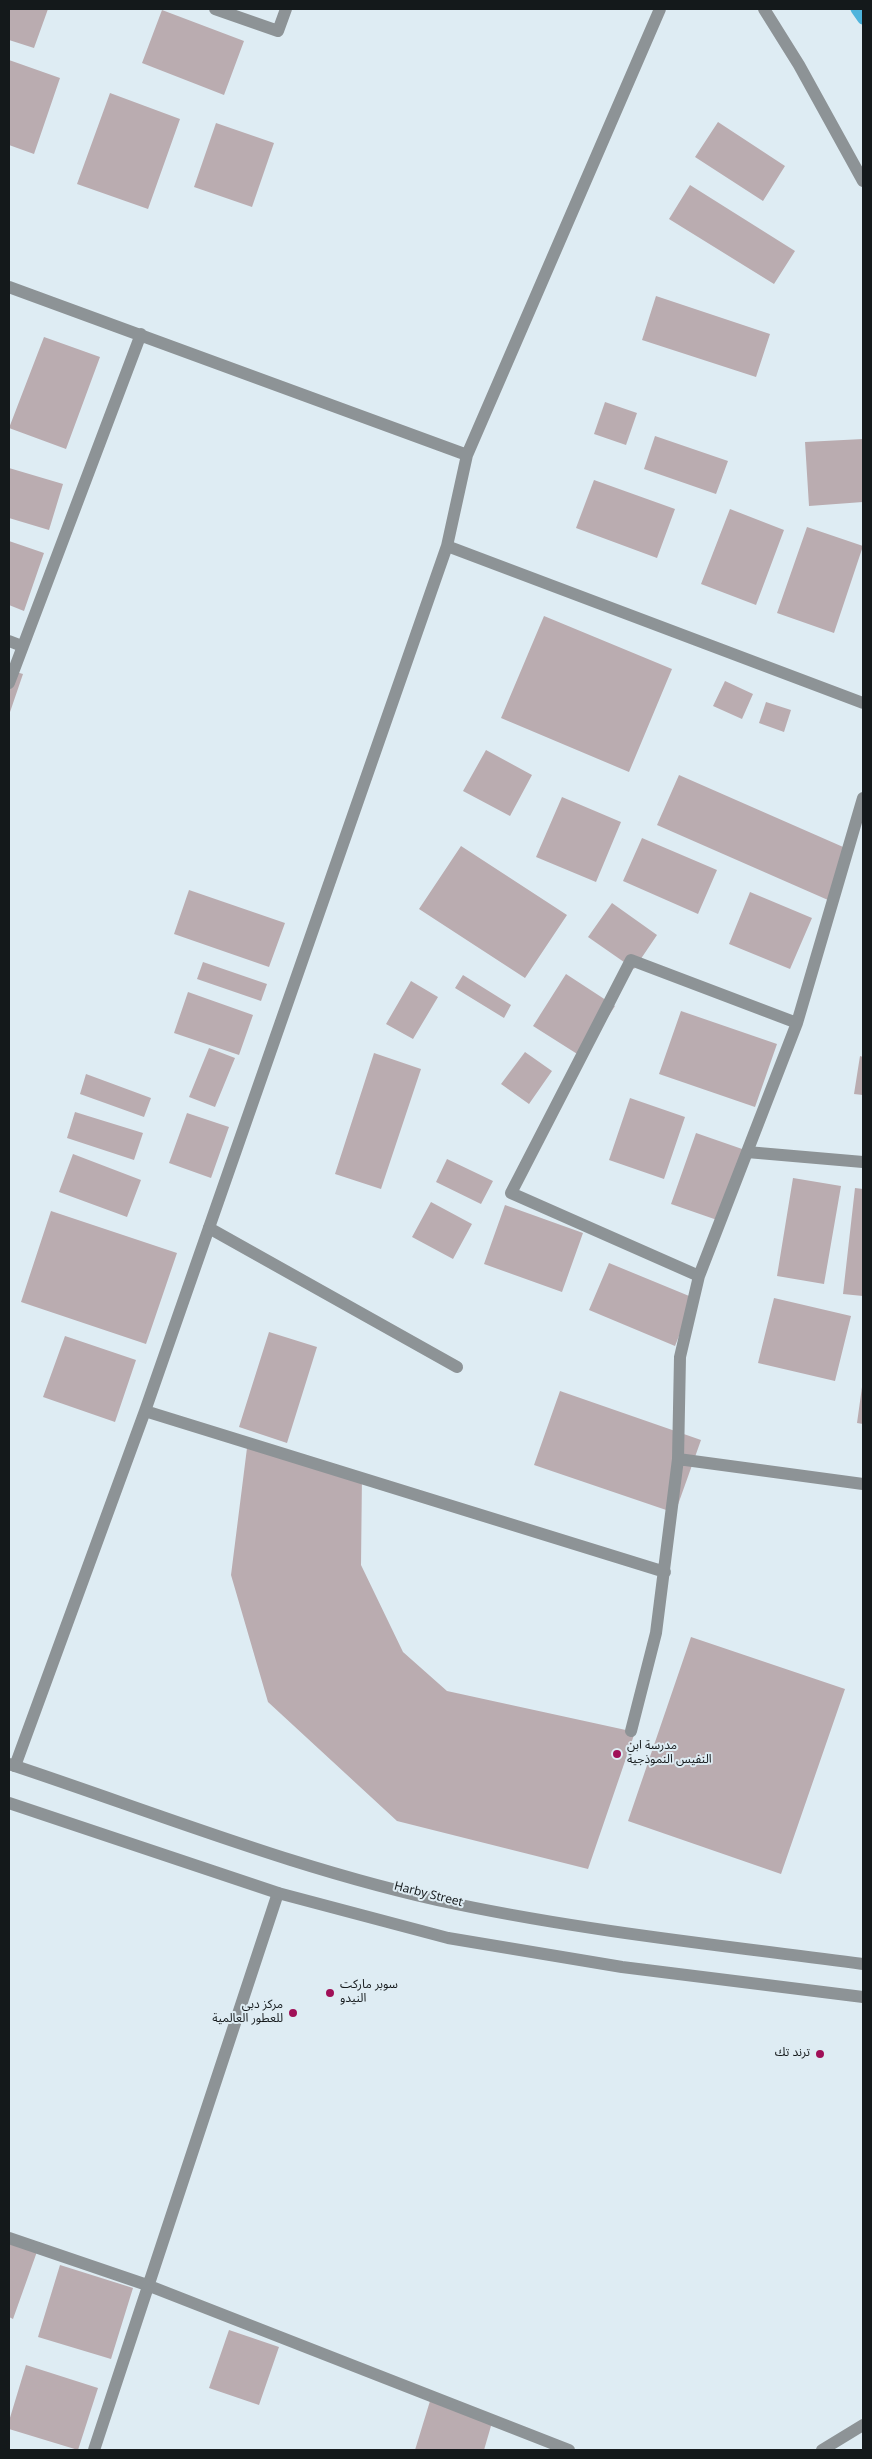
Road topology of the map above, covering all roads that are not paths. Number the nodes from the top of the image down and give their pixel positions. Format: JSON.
{"nodes":[{"id":1,"x":215,"y":9,"type":"edge"},
{"id":2,"x":286,"y":9,"type":"edge"},
{"id":3,"x":660,"y":9,"type":"edge"},
{"id":4,"x":764,"y":9,"type":"edge"},
{"id":5,"x":863,"y":180,"type":"edge"},
{"id":6,"x":9,"y":287,"type":"edge"},
{"id":7,"x":140,"y":334,"type":"junction"},
{"id":8,"x":467,"y":454,"type":"junction"},
{"id":9,"x":447,"y":546,"type":"junction"},
{"id":10,"x":9,"y":641,"type":"edge"},
{"id":11,"x":22,"y":646,"type":"junction"},
{"id":12,"x":9,"y":683,"type":"edge"},
{"id":13,"x":863,"y":702,"type":"edge"},
{"id":14,"x":863,"y":798,"type":"edge"},
{"id":15,"x":797,"y":1023,"type":"junction"},
{"id":16,"x":747,"y":1152,"type":"junction"},
{"id":17,"x":863,"y":1162,"type":"edge"},
{"id":18,"x":209,"y":1228,"type":"junction"},
{"id":19,"x":699,"y":1276,"type":"junction"},
{"id":20,"x":457,"y":1367,"type":"dead end"},
{"id":21,"x":145,"y":1411,"type":"junction"},
{"id":22,"x":678,"y":1459,"type":"junction"},
{"id":23,"x":863,"y":1484,"type":"edge"},
{"id":24,"x":665,"y":1572,"type":"junction"},
{"id":25,"x":631,"y":1731,"type":"dead end"},
{"id":26,"x":12,"y":1766,"type":"edge"},
{"id":27,"x":9,"y":1803,"type":"edge"},
{"id":28,"x":278,"y":1893,"type":"junction"},
{"id":29,"x":863,"y":1964,"type":"edge"},
{"id":30,"x":863,"y":1997,"type":"edge"},
{"id":31,"x":9,"y":2238,"type":"edge"},
{"id":32,"x":147,"y":2285,"type":"junction"},
{"id":33,"x":863,"y":2425,"type":"edge"},
{"id":34,"x":94,"y":2450,"type":"edge"},
{"id":35,"x":567,"y":2450,"type":"edge"},
{"id":36,"x":822,"y":2450,"type":"edge"}],
"edges":[{"from":1,"to":2,"type":"street"},
{"from":3,"to":8,"type":"street"},
{"from":4,"to":5,"type":"street"},
{"from":6,"to":7,"type":"street"},
{"from":7,"to":8,"type":"street"},
{"from":7,"to":11,"type":"street"},
{"from":8,"to":9,"type":"street"},
{"from":9,"to":13,"type":"street"},
{"from":9,"to":18,"type":"street"},
{"from":10,"to":11,"type":"street"},
{"from":11,"to":12,"type":"street"},
{"from":14,"to":15,"type":"street"},
{"from":15,"to":16,"type":"street"},
{"from":15,"to":19,"type":"street"},
{"from":16,"to":17,"type":"street"},
{"from":16,"to":19,"type":"street"},
{"from":18,"to":20,"type":"street"},
{"from":18,"to":21,"type":"street"},
{"from":19,"to":22,"type":"street"},
{"from":21,"to":24,"type":"street"},
{"from":21,"to":26,"type":"street"},
{"from":22,"to":23,"type":"street"},
{"from":22,"to":24,"type":"street"},
{"from":24,"to":25,"type":"street"},
{"from":26,"to":29,"type":"street","name":"Harby Street"},
{"from":27,"to":28,"type":"street"},
{"from":28,"to":30,"type":"street"},
{"from":28,"to":32,"type":"street"},
{"from":31,"to":32,"type":"street"},
{"from":32,"to":34,"type":"street"},
{"from":32,"to":35,"type":"street"},
{"from":33,"to":36,"type":"street"}]}
